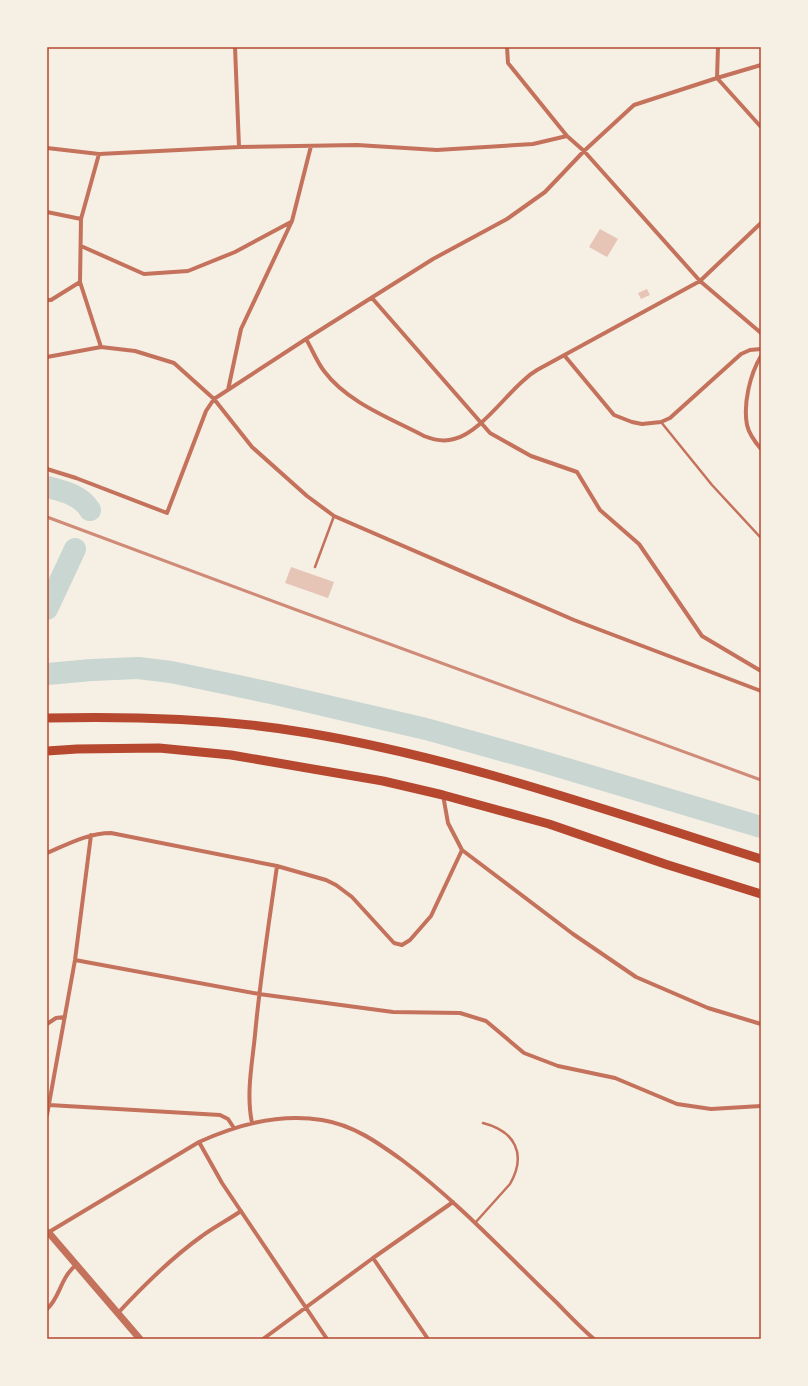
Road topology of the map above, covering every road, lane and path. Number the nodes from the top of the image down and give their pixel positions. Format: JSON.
{"nodes":[{"id":1,"x":235,"y":47,"type":"edge"},
{"id":2,"x":507,"y":47,"type":"edge"},
{"id":3,"x":718,"y":47,"type":"edge"},
{"id":4,"x":761,"y":65,"type":"edge"},
{"id":5,"x":717,"y":78,"type":"junction"},
{"id":6,"x":761,"y":127,"type":"edge"},
{"id":7,"x":567,"y":136,"type":"junction"},
{"id":8,"x":311,"y":146,"type":"junction"},
{"id":9,"x":239,"y":147,"type":"junction"},
{"id":10,"x":47,"y":148,"type":"edge"},
{"id":11,"x":584,"y":151,"type":"junction"},
{"id":12,"x":100,"y":154,"type":"junction"},
{"id":13,"x":47,"y":212,"type":"edge"},
{"id":14,"x":82,"y":218,"type":"junction"},
{"id":15,"x":292,"y":221,"type":"junction"},
{"id":16,"x":761,"y":223,"type":"edge"},
{"id":17,"x":81,"y":246,"type":"junction"},
{"id":18,"x":700,"y":280,"type":"junction"},
{"id":19,"x":80,"y":282,"type":"junction"},
{"id":20,"x":372,"y":298,"type":"junction"},
{"id":21,"x":47,"y":300,"type":"edge"},
{"id":22,"x":761,"y":334,"type":"edge"},
{"id":23,"x":306,"y":339,"type":"junction"},
{"id":24,"x":101,"y":347,"type":"junction"},
{"id":25,"x":761,"y":349,"type":"edge"},
{"id":26,"x":564,"y":355,"type":"junction"},
{"id":27,"x":761,"y":356,"type":"edge"},
{"id":28,"x":47,"y":357,"type":"edge"},
{"id":29,"x":228,"y":390,"type":"junction"},
{"id":30,"x":214,"y":399,"type":"junction"},
{"id":31,"x":661,"y":422,"type":"junction"},
{"id":32,"x":481,"y":423,"type":"junction"},
{"id":33,"x":761,"y":448,"type":"edge"},
{"id":34,"x":47,"y":469,"type":"edge"},
{"id":35,"x":334,"y":516,"type":"junction"},
{"id":36,"x":761,"y":538,"type":"edge"},
{"id":37,"x":314,"y":567,"type":"dead end"},
{"id":38,"x":761,"y":672,"type":"edge"},
{"id":39,"x":761,"y":691,"type":"edge"},
{"id":40,"x":47,"y":718,"type":"edge"},
{"id":41,"x":47,"y":751,"type":"edge"},
{"id":42,"x":443,"y":795,"type":"junction"},
{"id":43,"x":91,"y":835,"type":"junction"},
{"id":44,"x":462,"y":850,"type":"junction"},
{"id":45,"x":47,"y":853,"type":"edge"},
{"id":46,"x":761,"y":859,"type":"edge"},
{"id":47,"x":277,"y":866,"type":"junction"},
{"id":48,"x":761,"y":894,"type":"edge"},
{"id":49,"x":75,"y":960,"type":"junction"},
{"id":50,"x":259,"y":994,"type":"junction"},
{"id":51,"x":65,"y":1017,"type":"junction"},
{"id":52,"x":47,"y":1024,"type":"edge"},
{"id":53,"x":761,"y":1024,"type":"edge"},
{"id":54,"x":49,"y":1105,"type":"junction"},
{"id":55,"x":761,"y":1106,"type":"edge"},
{"id":56,"x":47,"y":1115,"type":"edge"},
{"id":57,"x":252,"y":1123,"type":"junction"},
{"id":58,"x":483,"y":1123,"type":"dead end"},
{"id":59,"x":234,"y":1128,"type":"junction"},
{"id":60,"x":199,"y":1142,"type":"junction"},
{"id":61,"x":453,"y":1202,"type":"junction"},
{"id":62,"x":241,"y":1211,"type":"junction"},
{"id":63,"x":474,"y":1223,"type":"junction"},
{"id":64,"x":48,"y":1232,"type":"edge"},
{"id":65,"x":373,"y":1258,"type":"junction"},
{"id":66,"x":76,"y":1265,"type":"junction"},
{"id":67,"x":306,"y":1307,"type":"junction"},
{"id":68,"x":47,"y":1309,"type":"edge"},
{"id":69,"x":118,"y":1313,"type":"junction"},
{"id":70,"x":140,"y":1339,"type":"edge"},
{"id":71,"x":263,"y":1339,"type":"edge"},
{"id":72,"x":327,"y":1339,"type":"edge"},
{"id":73,"x":428,"y":1339,"type":"edge"},
{"id":74,"x":593,"y":1339,"type":"edge"}],
"edges":[{"from":1,"to":9,"type":"street"},
{"from":2,"to":7,"type":"street"},
{"from":3,"to":5,"type":"street"},
{"from":4,"to":5,"type":"street"},
{"from":5,"to":6,"type":"street"},
{"from":5,"to":11,"type":"street"},
{"from":7,"to":8,"type":"street"},
{"from":7,"to":11,"type":"street"},
{"from":8,"to":9,"type":"street"},
{"from":8,"to":15,"type":"street"},
{"from":9,"to":12,"type":"street"},
{"from":10,"to":12,"type":"street"},
{"from":11,"to":18,"type":"street"},
{"from":11,"to":20,"type":"street"},
{"from":12,"to":14,"type":"street"},
{"from":13,"to":14,"type":"street"},
{"from":14,"to":17,"type":"street"},
{"from":15,"to":17,"type":"street"},
{"from":15,"to":29,"type":"street"},
{"from":16,"to":18,"type":"street"},
{"from":17,"to":19,"type":"street"},
{"from":18,"to":22,"type":"street"},
{"from":18,"to":26,"type":"street"},
{"from":19,"to":21,"type":"street"},
{"from":19,"to":24,"type":"street"},
{"from":20,"to":23,"type":"street"},
{"from":20,"to":32,"type":"street"},
{"from":23,"to":29,"type":"street"},
{"from":23,"to":32,"type":"street"},
{"from":24,"to":28,"type":"street"},
{"from":24,"to":30,"type":"street"},
{"from":25,"to":31,"type":"street"},
{"from":26,"to":31,"type":"street"},
{"from":26,"to":32,"type":"street"},
{"from":27,"to":33,"type":"street"},
{"from":29,"to":30,"type":"street"},
{"from":30,"to":34,"type":"street"},
{"from":30,"to":35,"type":"street"},
{"from":31,"to":36,"type":"lane"},
{"from":32,"to":38,"type":"street"},
{"from":35,"to":37,"type":"lane"},
{"from":35,"to":39,"type":"street"},
{"from":40,"to":46,"type":"highway"},
{"from":41,"to":42,"type":"highway"},
{"from":42,"to":44,"type":"street"},
{"from":42,"to":48,"type":"highway"},
{"from":43,"to":45,"type":"street"},
{"from":43,"to":47,"type":"street"},
{"from":43,"to":49,"type":"street"},
{"from":44,"to":47,"type":"street"},
{"from":44,"to":53,"type":"street"},
{"from":47,"to":50,"type":"street"},
{"from":49,"to":50,"type":"street"},
{"from":49,"to":51,"type":"street"},
{"from":50,"to":55,"type":"street"},
{"from":50,"to":57,"type":"street"},
{"from":51,"to":52,"type":"street"},
{"from":51,"to":54,"type":"street"},
{"from":54,"to":56,"type":"street"},
{"from":54,"to":59,"type":"street"},
{"from":57,"to":59,"type":"street"},
{"from":57,"to":61,"type":"street"},
{"from":58,"to":63,"type":"lane"},
{"from":59,"to":60,"type":"street"},
{"from":60,"to":62,"type":"street"},
{"from":60,"to":64,"type":"street"},
{"from":61,"to":63,"type":"street"},
{"from":61,"to":65,"type":"street"},
{"from":62,"to":67,"type":"street"},
{"from":62,"to":69,"type":"street"},
{"from":63,"to":74,"type":"street"},
{"from":64,"to":66,"type":"street"},
{"from":65,"to":67,"type":"street"},
{"from":65,"to":73,"type":"street"},
{"from":66,"to":68,"type":"street"},
{"from":66,"to":69,"type":"street"},
{"from":67,"to":71,"type":"street"},
{"from":67,"to":72,"type":"street"},
{"from":69,"to":70,"type":"street"}]}
